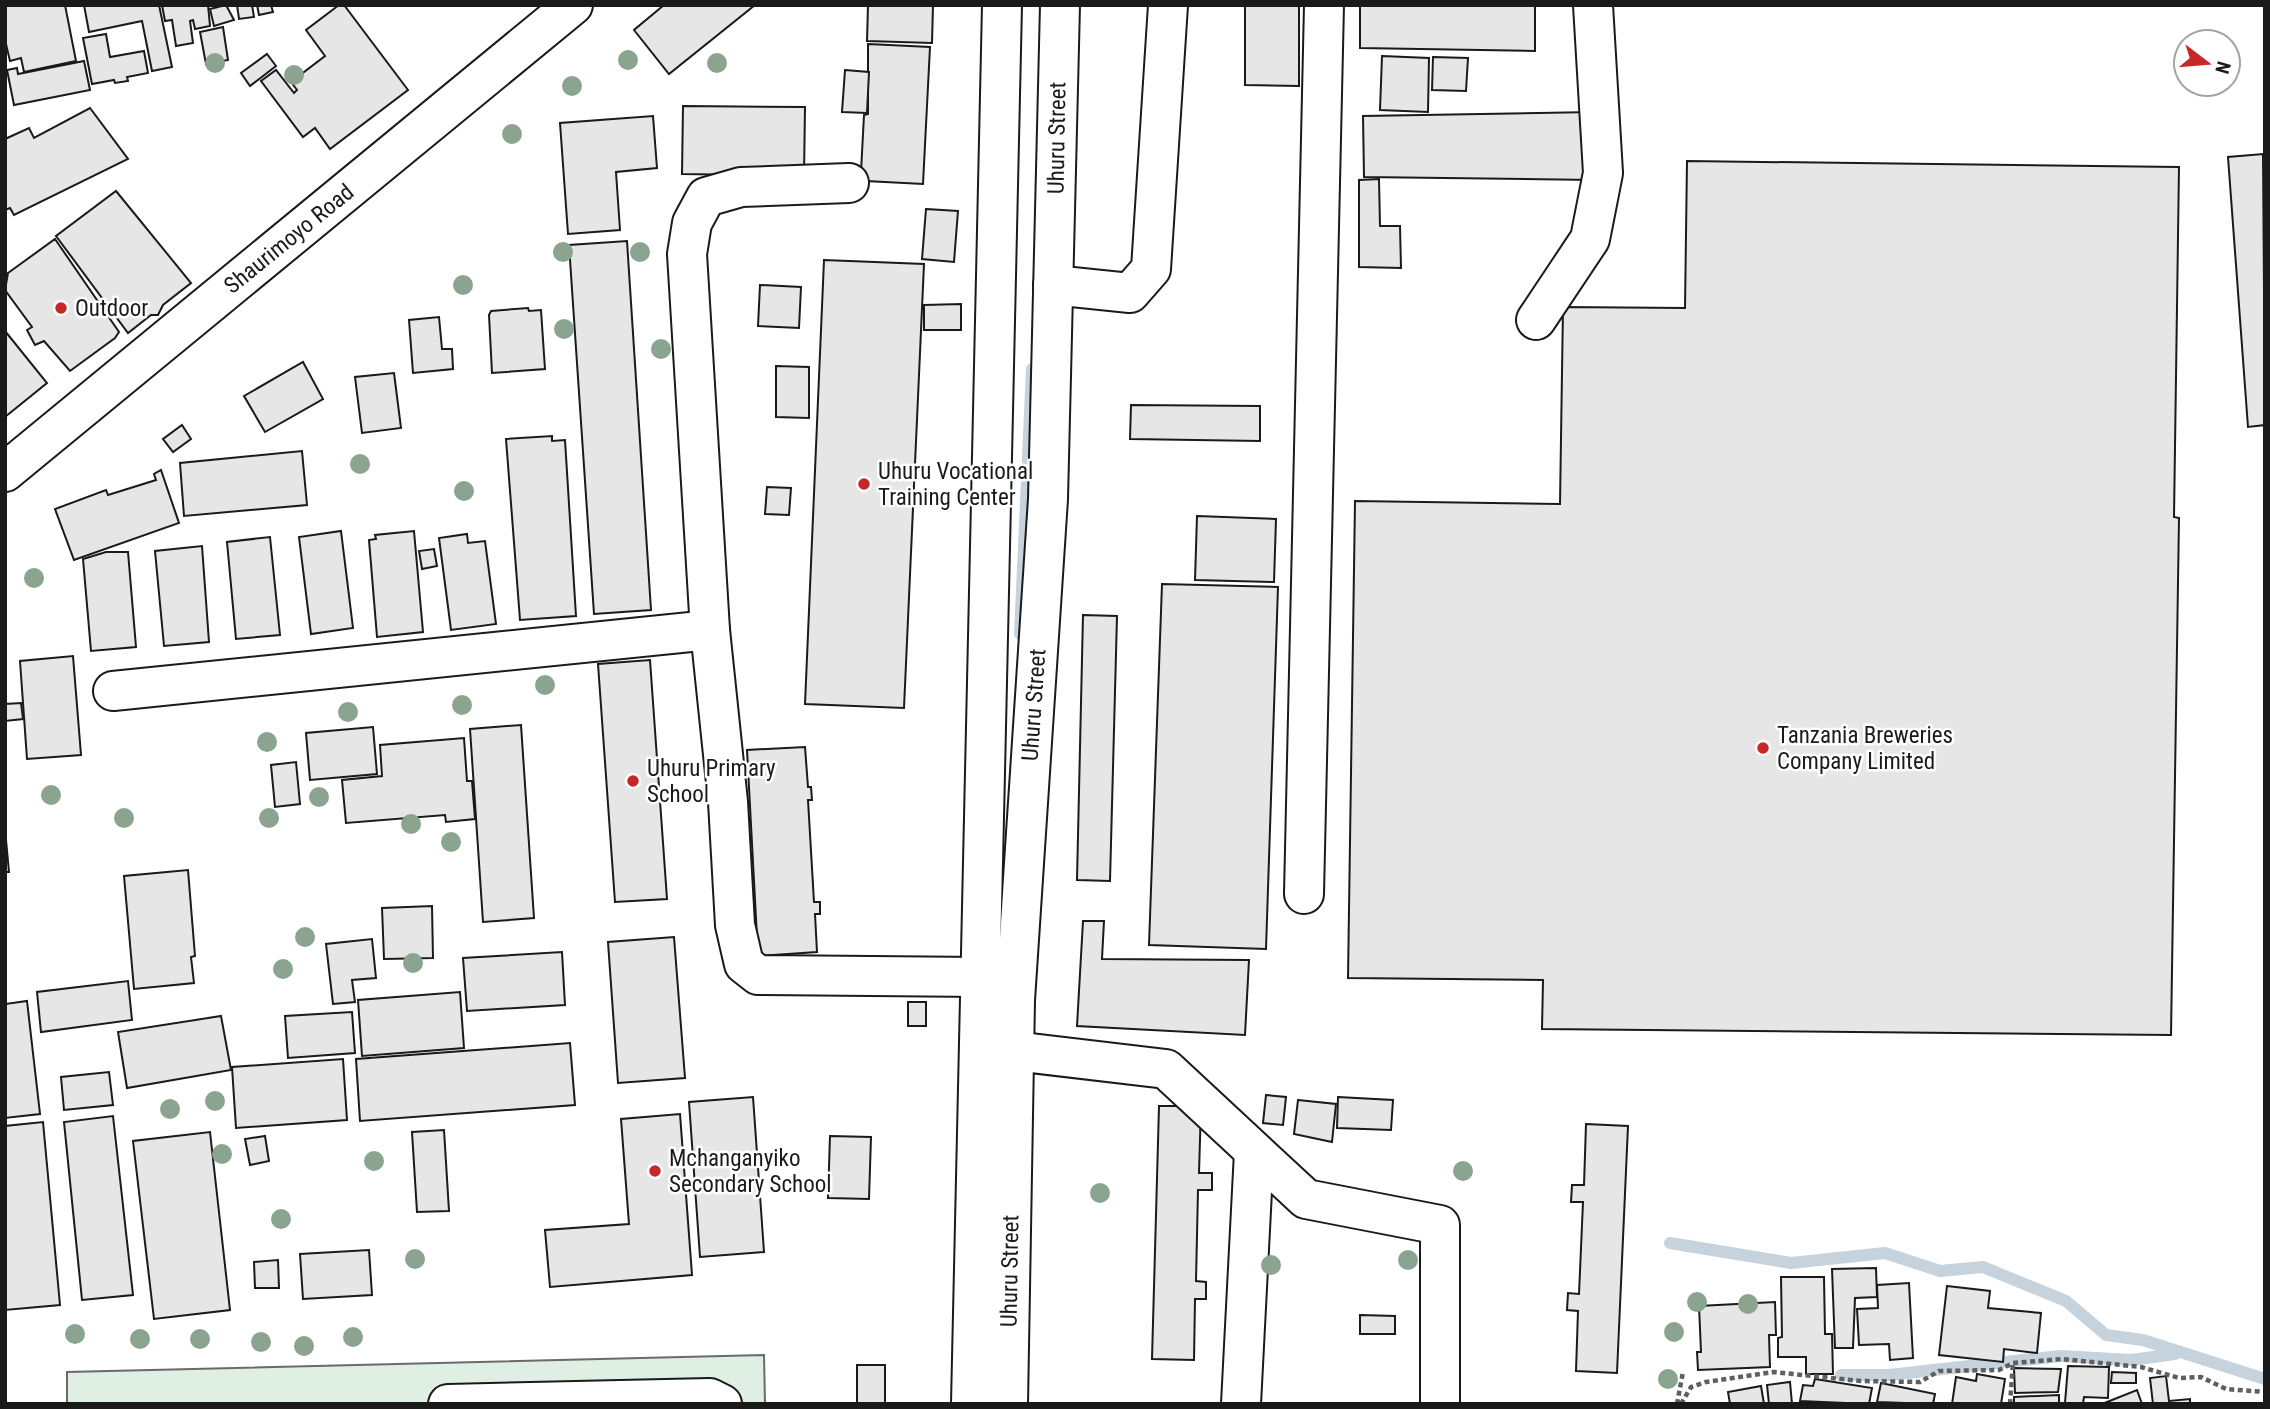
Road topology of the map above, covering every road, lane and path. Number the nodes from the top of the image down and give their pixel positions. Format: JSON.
{"nodes":[{"id":1,"x":1002,"y":5,"type":"edge"},
{"id":2,"x":1060,"y":5,"type":"edge"},
{"id":3,"x":1168,"y":5,"type":"edge"},
{"id":4,"x":1324,"y":5,"type":"edge"},
{"id":5,"x":1593,"y":5,"type":"edge"},
{"id":6,"x":558,"y":10,"type":"edge"},
{"id":7,"x":849,"y":183,"type":"dead end"},
{"id":8,"x":1053,"y":285,"type":"junction"},
{"id":9,"x":1536,"y":320,"type":"dead end"},
{"id":10,"x":5,"y":472,"type":"edge"},
{"id":11,"x":710,"y":630,"type":"junction"},
{"id":12,"x":113,"y":691,"type":"dead end"},
{"id":13,"x":1304,"y":894,"type":"dead end"},
{"id":14,"x":998,"y":976,"type":"junction"},
{"id":15,"x":1014,"y":1051,"type":"junction"},
{"id":16,"x":1254,"y":1152,"type":"junction"},
{"id":17,"x":2013,"y":1363,"type":"junction"},
{"id":18,"x":1683,"y":1372,"type":"dead end"},
{"id":19,"x":2265,"y":1392,"type":"edge"},
{"id":20,"x":447,"y":1404,"type":"edge"},
{"id":21,"x":722,"y":1404,"type":"edge"},
{"id":22,"x":971,"y":1404,"type":"edge"},
{"id":23,"x":1008,"y":1404,"type":"edge"},
{"id":24,"x":1241,"y":1404,"type":"edge"},
{"id":25,"x":1440,"y":1404,"type":"edge"},
{"id":26,"x":1679,"y":1404,"type":"edge"},
{"id":27,"x":2010,"y":1404,"type":"edge"}],
"edges":[{"from":1,"to":14,"type":"main road","name":"Uhuru Street"},
{"from":2,"to":8,"type":"main road","name":"Uhuru Street"},
{"from":3,"to":8,"type":"main road"},
{"from":4,"to":13,"type":"main road"},
{"from":5,"to":9,"type":"main road"},
{"from":6,"to":10,"type":"main road","name":"Shaurimoyo Road"},
{"from":7,"to":11,"type":"main road"},
{"from":8,"to":14,"type":"main road","name":"Uhuru Street"},
{"from":11,"to":12,"type":"main road"},
{"from":11,"to":14,"type":"main road"},
{"from":14,"to":15,"type":"main road","name":"Uhuru Street"},
{"from":14,"to":22,"type":"main road","name":"Uhuru Street"},
{"from":15,"to":16,"type":"main road"},
{"from":15,"to":23,"type":"main road","name":"Uhuru Street"},
{"from":16,"to":24,"type":"main road"},
{"from":16,"to":25,"type":"main road"},
{"from":17,"to":19,"type":"path"},
{"from":17,"to":26,"type":"path"},
{"from":17,"to":27,"type":"path"},
{"from":18,"to":26,"type":"path"},
{"from":20,"to":21,"type":"main road"}]}
